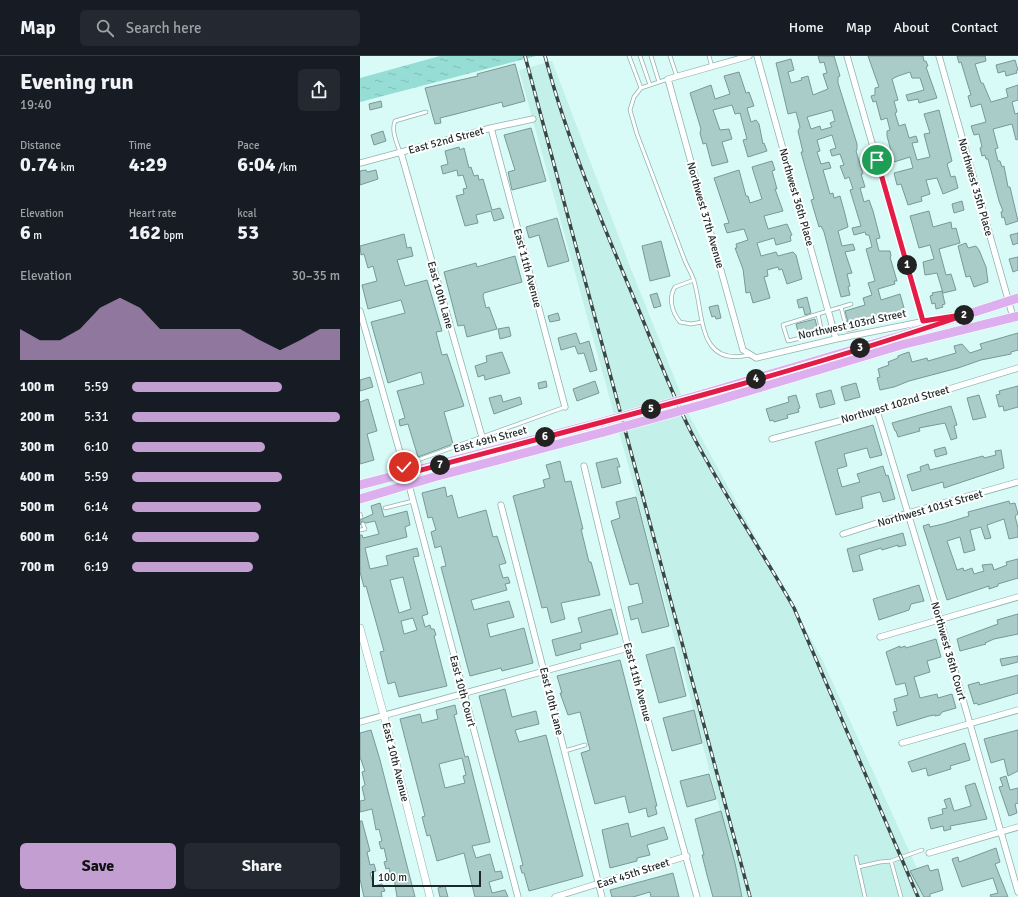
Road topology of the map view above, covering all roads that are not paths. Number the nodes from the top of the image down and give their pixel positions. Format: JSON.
{"nodes":[{"id":1,"x":629,"y":56,"type":"edge"},
{"id":2,"x":640,"y":56,"type":"edge"},
{"id":3,"x":651,"y":56,"type":"edge"},
{"id":4,"x":670,"y":56,"type":"edge"},
{"id":5,"x":709,"y":56,"type":"edge"},
{"id":6,"x":749,"y":56,"type":"edge"},
{"id":7,"x":756,"y":56,"type":"edge"},
{"id":8,"x":847,"y":56,"type":"edge"},
{"id":9,"x":939,"y":56,"type":"edge"},
{"id":10,"x":738,"y":58,"type":"edge"},
{"id":11,"x":712,"y":67,"type":"junction"},
{"id":12,"x":677,"y":77,"type":"junction"},
{"id":13,"x":668,"y":79,"type":"junction"},
{"id":14,"x":660,"y":82,"type":"junction"},
{"id":15,"x":650,"y":85,"type":"junction"},
{"id":16,"x":640,"y":88,"type":"junction"},
{"id":17,"x":426,"y":112,"type":"dead end"},
{"id":18,"x":533,"y":119,"type":"dead end"},
{"id":19,"x":491,"y":128,"type":"junction"},
{"id":20,"x":401,"y":153,"type":"junction"},
{"id":21,"x":360,"y":163,"type":"edge"},
{"id":22,"x":694,"y":280,"type":"junction"},
{"id":23,"x":1018,"y":298,"type":"edge"},
{"id":24,"x":1008,"y":301,"type":"junction"},
{"id":25,"x":851,"y":304,"type":"dead end"},
{"id":26,"x":841,"y":307,"type":"junction"},
{"id":27,"x":360,"y":311,"type":"edge"},
{"id":28,"x":829,"y":311,"type":"junction"},
{"id":29,"x":818,"y":314,"type":"junction"},
{"id":30,"x":968,"y":314,"type":"junction"},
{"id":31,"x":1015,"y":317,"type":"edge"},
{"id":32,"x":923,"y":321,"type":"junction"},
{"id":33,"x":702,"y":322,"type":"junction"},
{"id":34,"x":858,"y":327,"type":"dead end"},
{"id":35,"x":836,"y":339,"type":"junction"},
{"id":36,"x":749,"y":355,"type":"junction"},
{"id":37,"x":1018,"y":368,"type":"edge"},
{"id":38,"x":565,"y":407,"type":"joint"},
{"id":39,"x":877,"y":410,"type":"junction"},
{"id":40,"x":602,"y":422,"type":"joint"},
{"id":41,"x":482,"y":437,"type":"junction"},
{"id":42,"x":772,"y":439,"type":"dead end"},
{"id":43,"x":404,"y":465,"type":"junction"},
{"id":44,"x":584,"y":466,"type":"dead end"},
{"id":45,"x":406,"y":474,"type":"junction"},
{"id":46,"x":1018,"y":482,"type":"edge"},
{"id":47,"x":360,"y":485,"type":"edge"},
{"id":48,"x":409,"y":485,"type":"junction"},
{"id":49,"x":360,"y":499,"type":"edge"},
{"id":50,"x":413,"y":501,"type":"junction"},
{"id":51,"x":501,"y":505,"type":"dead end"},
{"id":52,"x":385,"y":508,"type":"dead end"},
{"id":53,"x":908,"y":513,"type":"junction"},
{"id":54,"x":363,"y":524,"type":"dead end"},
{"id":55,"x":360,"y":530,"type":"edge"},
{"id":56,"x":843,"y":534,"type":"dead end"},
{"id":57,"x":1018,"y":597,"type":"edge"},
{"id":58,"x":940,"y":619,"type":"junction"},
{"id":59,"x":360,"y":628,"type":"edge"},
{"id":60,"x":880,"y":637,"type":"dead end"},
{"id":61,"x":628,"y":648,"type":"junction"},
{"id":62,"x":544,"y":670,"type":"junction"},
{"id":63,"x":464,"y":693,"type":"junction"},
{"id":64,"x":1018,"y":710,"type":"edge"},
{"id":65,"x":384,"y":716,"type":"junction"},
{"id":66,"x":360,"y":722,"type":"edge"},
{"id":67,"x":969,"y":724,"type":"junction"},
{"id":68,"x":902,"y":744,"type":"dead end"},
{"id":69,"x":585,"y":745,"type":"dead end"},
{"id":70,"x":564,"y":750,"type":"junction"},
{"id":71,"x":1018,"y":827,"type":"edge"},
{"id":72,"x":1001,"y":832,"type":"junction"},
{"id":73,"x":922,"y":850,"type":"dead end"},
{"id":74,"x":929,"y":853,"type":"dead end"},
{"id":75,"x":687,"y":856,"type":"junction"},
{"id":76,"x":856,"y":857,"type":"dead end"},
{"id":77,"x":891,"y":861,"type":"junction"},
{"id":78,"x":858,"y":867,"type":"junction"},
{"id":79,"x":598,"y":884,"type":"junction"},
{"id":80,"x":1018,"y":892,"type":"edge"},
{"id":81,"x":430,"y":897,"type":"edge"},
{"id":82,"x":518,"y":897,"type":"edge"},
{"id":83,"x":555,"y":897,"type":"edge"},
{"id":84,"x":602,"y":897,"type":"edge"},
{"id":85,"x":697,"y":897,"type":"edge"},
{"id":86,"x":865,"y":897,"type":"edge"},
{"id":87,"x":901,"y":897,"type":"edge"}],
"edges":[{"from":1,"to":16,"type":"lane"},
{"from":2,"to":15,"type":"lane"},
{"from":3,"to":14,"type":"lane"},
{"from":4,"to":12,"type":"lane"},
{"from":5,"to":11,"type":"lane"},
{"from":6,"to":10,"type":"street"},
{"from":7,"to":28,"type":"street","name":"Northwest 36th Place"},
{"from":8,"to":32,"type":"street"},
{"from":9,"to":24,"type":"street","name":"Northwest 35th Place"},
{"from":10,"to":11,"type":"street"},
{"from":11,"to":12,"type":"street"},
{"from":12,"to":13,"type":"street"},
{"from":13,"to":14,"type":"lane"},
{"from":13,"to":36,"type":"street","name":"Northwest 37th Avenue"},
{"from":14,"to":15,"type":"lane"},
{"from":15,"to":16,"type":"lane"},
{"from":16,"to":22,"type":"lane"},
{"from":17,"to":20,"type":"lane"},
{"from":18,"to":19,"type":"street","name":"East 52nd Street"},
{"from":19,"to":20,"type":"street","name":"East 52nd Street"},
{"from":19,"to":38,"type":"street","name":"East 11th Avenue"},
{"from":20,"to":21,"type":"street","name":"East 52nd Street"},
{"from":20,"to":41,"type":"street","name":"East 10th Lane"},
{"from":22,"to":33,"type":"lane"},
{"from":22,"to":33,"type":"lane"},
{"from":23,"to":24,"type":"main road","name":"Northwest 103rd Street"},
{"from":24,"to":30,"type":"main road","name":"Northwest 103rd Street"},
{"from":24,"to":31,"type":"street","name":"Northwest 35th Place"},
{"from":25,"to":26,"type":"lane"},
{"from":26,"to":28,"type":"lane"},
{"from":26,"to":34,"type":"lane"},
{"from":27,"to":43,"type":"street"},
{"from":28,"to":29,"type":"lane"},
{"from":28,"to":35,"type":"street","name":"Northwest 36th Place"},
{"from":29,"to":29,"type":"lane"},
{"from":30,"to":32,"type":"street","name":"Northwest 103rd Street"},
{"from":30,"to":40,"type":"main road","name":"Northwest 103rd Street","bridge":true},
{"from":31,"to":48,"type":"main road","name":"East 49th Street","bridge":true},
{"from":32,"to":35,"type":"street","name":"Northwest 103rd Street"},
{"from":33,"to":36,"type":"lane"},
{"from":35,"to":36,"type":"street","name":"Northwest 103rd Street"},
{"from":37,"to":39,"type":"street","name":"Northwest 102nd Street"},
{"from":38,"to":41,"type":"lane"},
{"from":39,"to":42,"type":"street","name":"Northwest 102nd Street"},
{"from":39,"to":53,"type":"street","name":"Northwest 36th Court"},
{"from":40,"to":45,"type":"main road","name":"East 49th Street"},
{"from":41,"to":43,"type":"lane"},
{"from":43,"to":45,"type":"street"},
{"from":44,"to":61,"type":"street","name":"East 11th Avenue"},
{"from":45,"to":47,"type":"main road","name":"East 49th Street"},
{"from":46,"to":53,"type":"street","name":"Northwest 101st Street"},
{"from":48,"to":49,"type":"main road","name":"East 49th Street"},
{"from":48,"to":50,"type":"street","name":"East 10th Court"},
{"from":50,"to":52,"type":"lane"},
{"from":50,"to":63,"type":"street","name":"East 10th Court"},
{"from":51,"to":62,"type":"street","name":"East 10th Lane"},
{"from":53,"to":56,"type":"street","name":"Northwest 101st Street"},
{"from":53,"to":58,"type":"street","name":"Northwest 36th Court"},
{"from":54,"to":55,"type":"lane"},
{"from":57,"to":58,"type":"street"},
{"from":58,"to":60,"type":"street"},
{"from":58,"to":67,"type":"street","name":"Northwest 36th Court"},
{"from":59,"to":65,"type":"street","name":"East 10th Avenue"},
{"from":61,"to":62,"type":"street"},
{"from":61,"to":75,"type":"street","name":"East 11th Avenue"},
{"from":62,"to":63,"type":"street"},
{"from":62,"to":70,"type":"street","name":"East 10th Lane"},
{"from":63,"to":65,"type":"street"},
{"from":63,"to":82,"type":"street","name":"East 10th Court"},
{"from":64,"to":67,"type":"street"},
{"from":65,"to":66,"type":"street"},
{"from":65,"to":81,"type":"street","name":"East 10th Avenue"},
{"from":67,"to":68,"type":"street"},
{"from":67,"to":72,"type":"street","name":"Northwest 36th Court"},
{"from":69,"to":70,"type":"lane"},
{"from":70,"to":79,"type":"street","name":"East 10th Lane"},
{"from":71,"to":72,"type":"street"},
{"from":72,"to":74,"type":"street"},
{"from":72,"to":80,"type":"street","name":"Northwest 36th Court"},
{"from":73,"to":77,"type":"lane"},
{"from":75,"to":79,"type":"street","name":"East 45th Street"},
{"from":75,"to":85,"type":"street","name":"East 11th Avenue"},
{"from":76,"to":78,"type":"lane"},
{"from":77,"to":78,"type":"lane"},
{"from":77,"to":87,"type":"lane"},
{"from":78,"to":86,"type":"lane"},
{"from":79,"to":83,"type":"street","name":"East 45th Street"},
{"from":79,"to":84,"type":"street","name":"East 10th Lane"}]}
